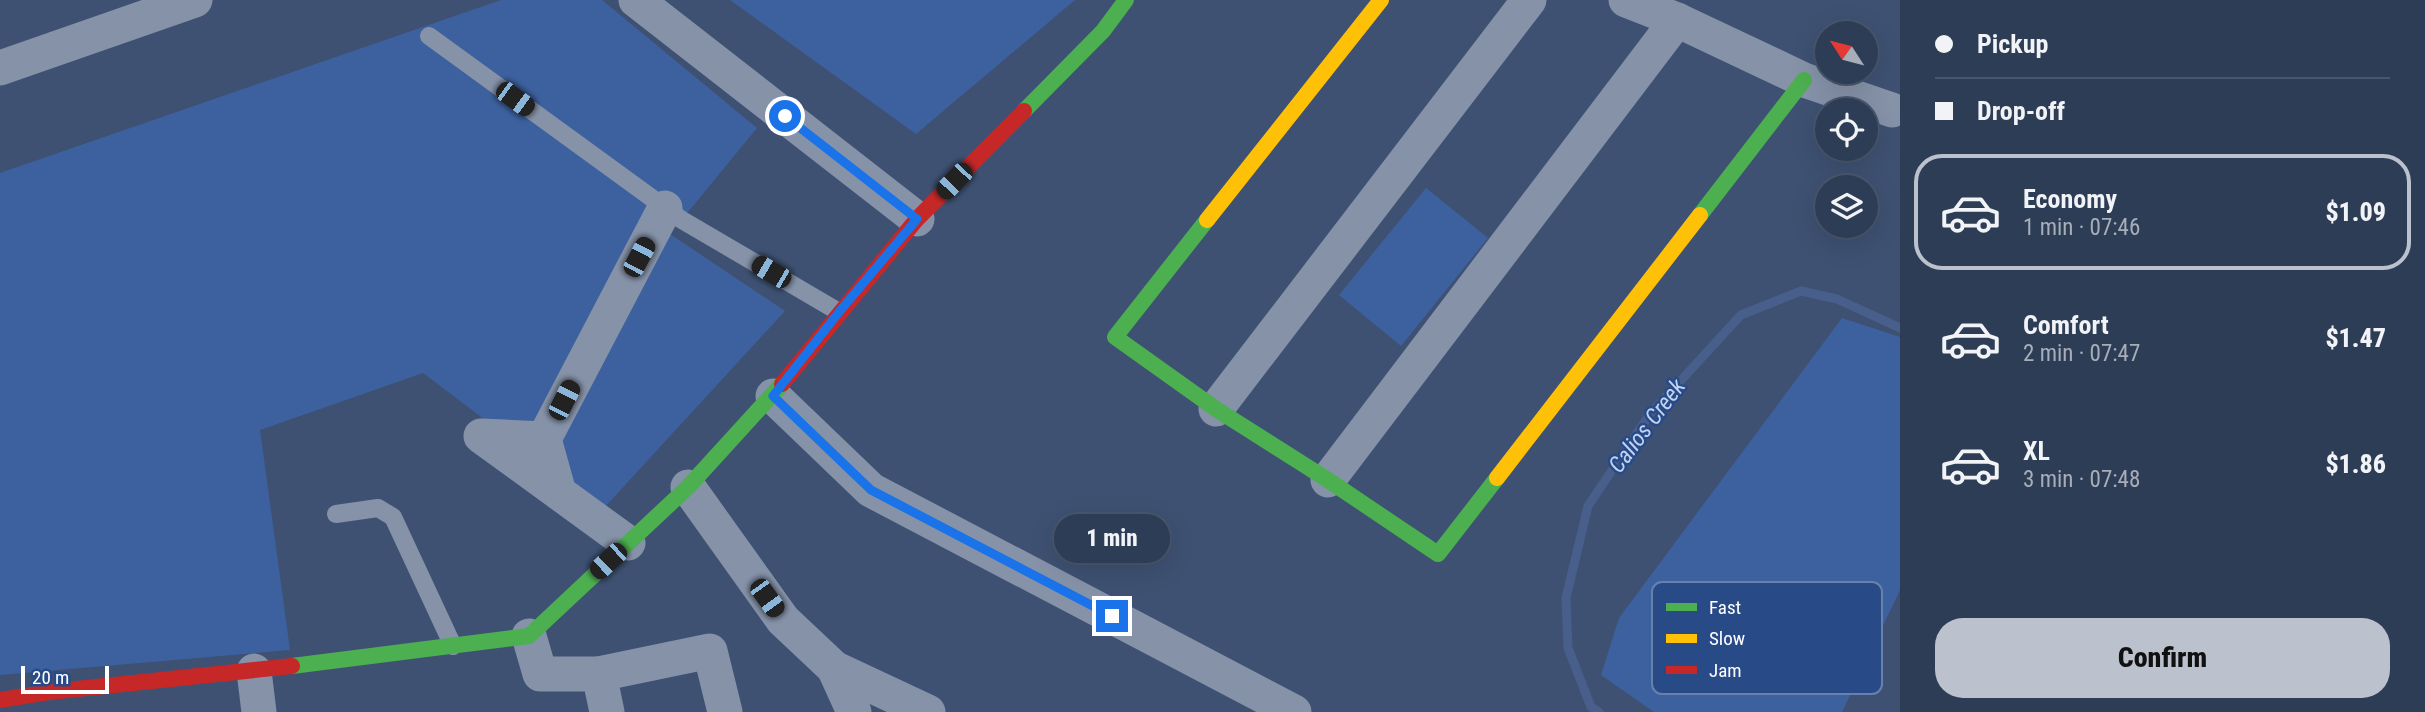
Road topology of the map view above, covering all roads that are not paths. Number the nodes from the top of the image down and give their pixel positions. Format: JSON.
{"nodes":[{"id":1,"x":195,"y":0,"type":"edge"},
{"id":2,"x":636,"y":0,"type":"edge"},
{"id":3,"x":1126,"y":0,"type":"edge"},
{"id":4,"x":1381,"y":0,"type":"edge"},
{"id":5,"x":1529,"y":0,"type":"edge"},
{"id":6,"x":1626,"y":0,"type":"edge"},
{"id":7,"x":1677,"y":20,"type":"junction"},
{"id":8,"x":429,"y":36,"type":"dead end"},
{"id":9,"x":0,"y":68,"type":"edge"},
{"id":10,"x":1804,"y":80,"type":"junction"},
{"id":11,"x":1892,"y":110,"type":"dead end"},
{"id":12,"x":665,"y":208,"type":"junction"},
{"id":13,"x":917,"y":219,"type":"junction"},
{"id":14,"x":839,"y":312,"type":"junction"},
{"id":15,"x":773,"y":396,"type":"junction"},
{"id":16,"x":1216,"y":409,"type":"junction"},
{"id":17,"x":544,"y":439,"type":"junction"},
{"id":18,"x":1328,"y":480,"type":"junction"},
{"id":19,"x":688,"y":487,"type":"junction"},
{"id":20,"x":559,"y":493,"type":"junction"},
{"id":21,"x":336,"y":514,"type":"dead end"},
{"id":22,"x":628,"y":543,"type":"junction"},
{"id":23,"x":529,"y":636,"type":"junction"},
{"id":24,"x":453,"y":646,"type":"junction"},
{"id":25,"x":834,"y":668,"type":"junction"},
{"id":26,"x":254,"y":671,"type":"junction"},
{"id":27,"x":599,"y":674,"type":"junction"},
{"id":28,"x":0,"y":700,"type":"edge"},
{"id":29,"x":50,"y":702,"type":"edge"},
{"id":30,"x":259,"y":712,"type":"edge"},
{"id":31,"x":607,"y":712,"type":"edge"},
{"id":32,"x":725,"y":712,"type":"edge"},
{"id":33,"x":854,"y":712,"type":"edge"},
{"id":34,"x":928,"y":712,"type":"edge"},
{"id":35,"x":1294,"y":712,"type":"edge"}],
"edges":[{"from":1,"to":9,"type":"street"},
{"from":2,"to":13,"type":"street"},
{"from":3,"to":13,"type":"street"},
{"from":4,"to":16,"type":"street"},
{"from":5,"to":16,"type":"street"},
{"from":6,"to":7,"type":"street"},
{"from":7,"to":10,"type":"street"},
{"from":7,"to":18,"type":"street"},
{"from":8,"to":12,"type":"lane"},
{"from":10,"to":11,"type":"street"},
{"from":10,"to":18,"type":"street"},
{"from":12,"to":14,"type":"lane"},
{"from":12,"to":17,"type":"street"},
{"from":13,"to":14,"type":"street"},
{"from":14,"to":15,"type":"street"},
{"from":15,"to":19,"type":"street"},
{"from":15,"to":35,"type":"street"},
{"from":16,"to":18,"type":"street"},
{"from":17,"to":20,"type":"street"},
{"from":17,"to":20,"type":"street"},
{"from":19,"to":22,"type":"street"},
{"from":19,"to":25,"type":"street"},
{"from":20,"to":22,"type":"street"},
{"from":21,"to":24,"type":"lane"},
{"from":22,"to":23,"type":"street"},
{"from":23,"to":24,"type":"street"},
{"from":23,"to":27,"type":"street"},
{"from":24,"to":26,"type":"street"},
{"from":25,"to":33,"type":"street"},
{"from":25,"to":34,"type":"street"},
{"from":26,"to":29,"type":"street"},
{"from":26,"to":30,"type":"street"},
{"from":27,"to":31,"type":"street"},
{"from":27,"to":32,"type":"street"},
{"from":28,"to":29,"type":"street"}]}
